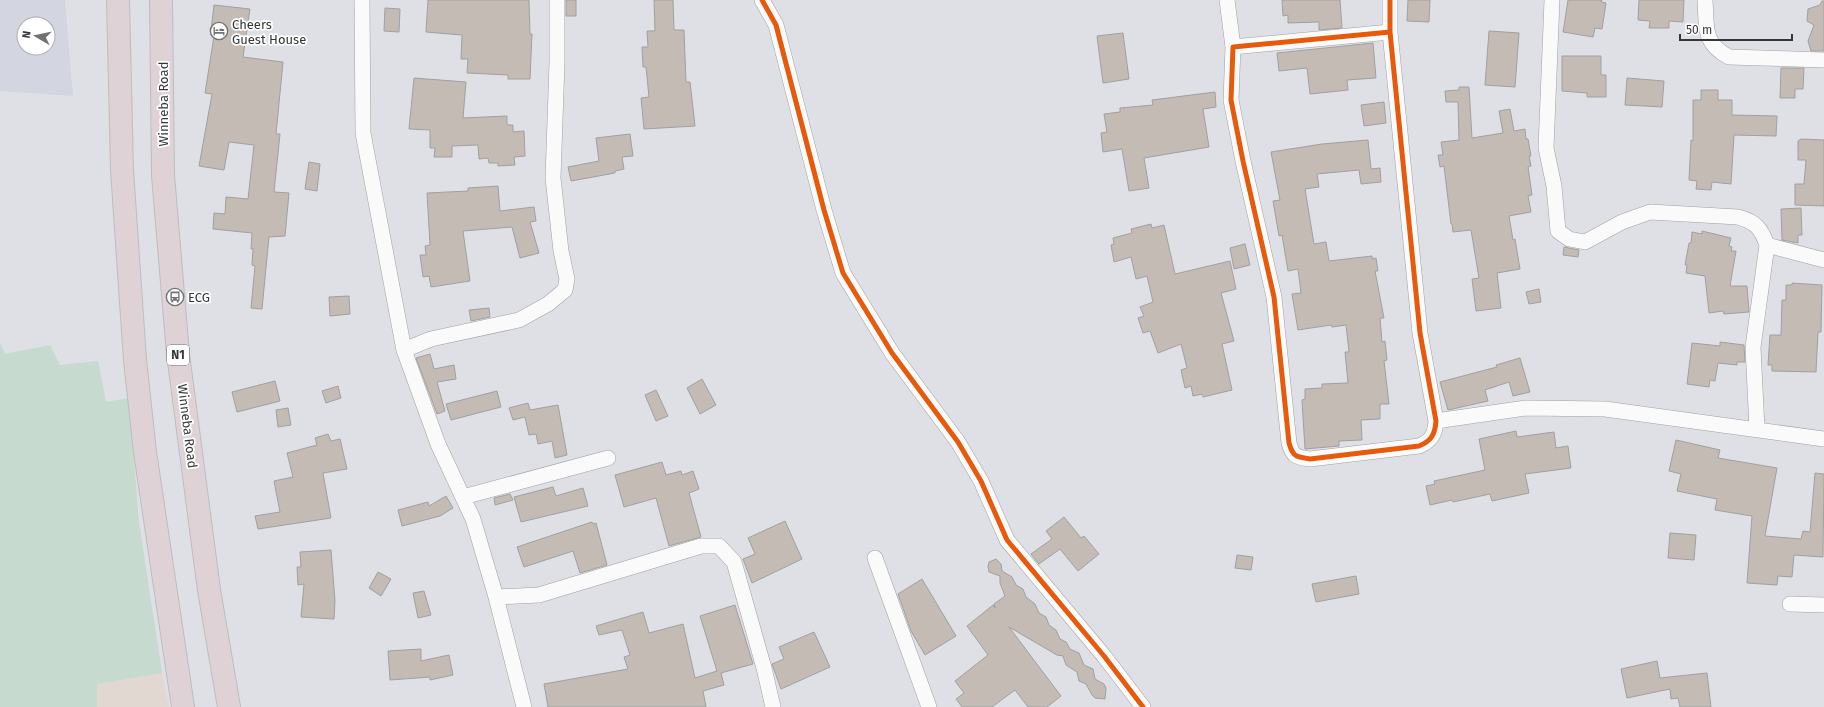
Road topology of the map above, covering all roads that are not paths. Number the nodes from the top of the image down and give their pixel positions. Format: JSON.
{"nodes":[{"id":1,"x":118,"y":0,"type":"edge"},
{"id":2,"x":162,"y":0,"type":"edge"},
{"id":3,"x":362,"y":0,"type":"edge"},
{"id":4,"x":557,"y":0,"type":"edge"},
{"id":5,"x":762,"y":0,"type":"edge"},
{"id":6,"x":1227,"y":0,"type":"edge"},
{"id":7,"x":1390,"y":0,"type":"edge"},
{"id":8,"x":1552,"y":0,"type":"edge"},
{"id":9,"x":1705,"y":0,"type":"edge"},
{"id":10,"x":1390,"y":32,"type":"junction"},
{"id":11,"x":1233,"y":47,"type":"junction"},
{"id":12,"x":1824,"y":60,"type":"edge"},
{"id":13,"x":1767,"y":245,"type":"junction"},
{"id":14,"x":1824,"y":260,"type":"edge"},
{"id":15,"x":404,"y":350,"type":"junction"},
{"id":16,"x":1436,"y":421,"type":"junction"},
{"id":17,"x":1757,"y":429,"type":"junction"},
{"id":18,"x":1824,"y":439,"type":"edge"},
{"id":19,"x":608,"y":458,"type":"dead end"},
{"id":20,"x":463,"y":497,"type":"junction"},
{"id":21,"x":875,"y":558,"type":"dead end"},
{"id":22,"x":496,"y":597,"type":"junction"},
{"id":23,"x":1790,"y":604,"type":"dead end"},
{"id":24,"x":1824,"y":605,"type":"edge"},
{"id":25,"x":183,"y":707,"type":"edge"},
{"id":26,"x":229,"y":707,"type":"edge"},
{"id":27,"x":524,"y":707,"type":"edge"},
{"id":28,"x":773,"y":707,"type":"edge"},
{"id":29,"x":929,"y":707,"type":"edge"},
{"id":30,"x":1143,"y":707,"type":"edge"}],
"edges":[{"from":1,"to":25,"type":"highway"},
{"from":2,"to":26,"type":"highway","name":"Winneba Road","number":"N1"},
{"from":3,"to":15,"type":"street"},
{"from":4,"to":15,"type":"street"},
{"from":5,"to":30,"type":"street"},
{"from":6,"to":11,"type":"street"},
{"from":7,"to":10,"type":"street"},
{"from":8,"to":13,"type":"street"},
{"from":9,"to":12,"type":"street"},
{"from":10,"to":11,"type":"street"},
{"from":10,"to":16,"type":"street"},
{"from":11,"to":16,"type":"street"},
{"from":13,"to":14,"type":"street"},
{"from":13,"to":17,"type":"street"},
{"from":15,"to":20,"type":"street"},
{"from":16,"to":17,"type":"street"},
{"from":17,"to":18,"type":"street"},
{"from":19,"to":20,"type":"street"},
{"from":20,"to":22,"type":"street"},
{"from":21,"to":29,"type":"street"},
{"from":22,"to":27,"type":"street"},
{"from":22,"to":28,"type":"street"},
{"from":23,"to":24,"type":"street"}]}
